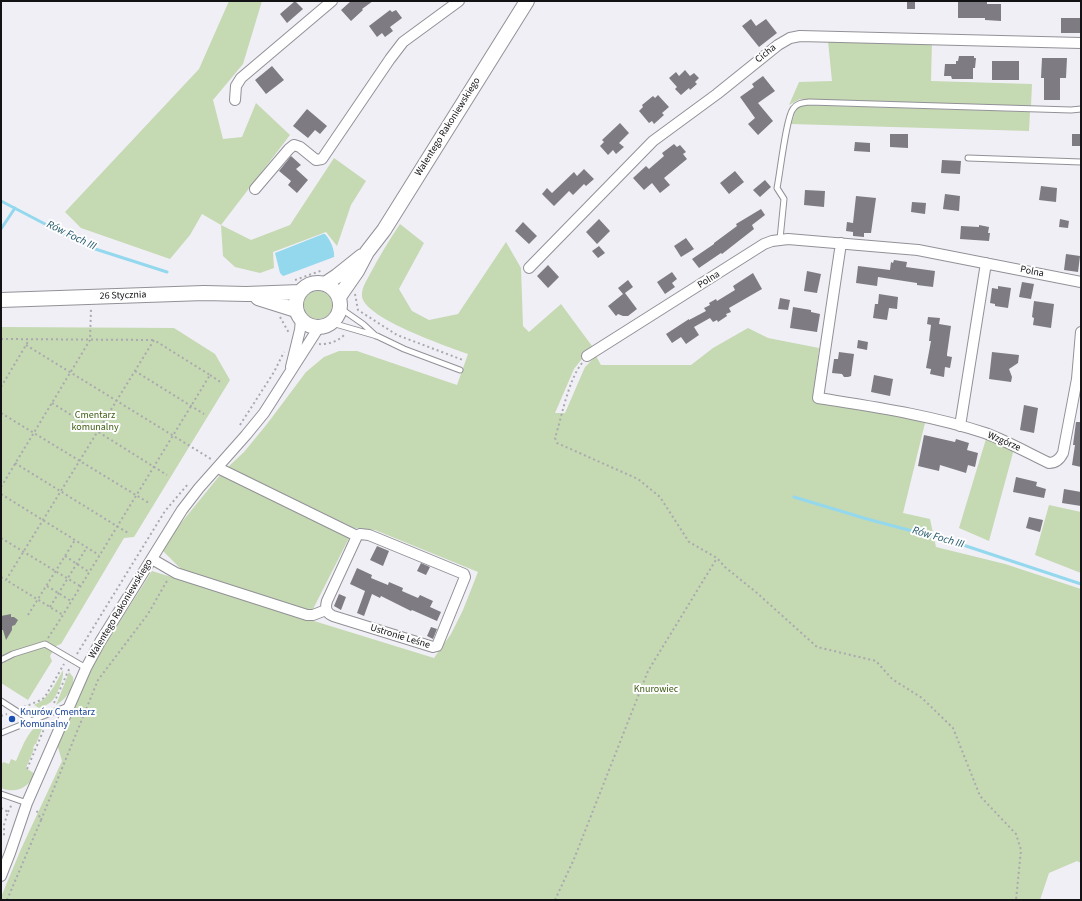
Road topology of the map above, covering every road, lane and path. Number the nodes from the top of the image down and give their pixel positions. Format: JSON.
{"nodes":[{"id":1,"x":332,"y":1,"type":"edge"},
{"id":2,"x":459,"y":1,"type":"edge"},
{"id":3,"x":527,"y":1,"type":"edge"},
{"id":4,"x":1081,"y":43,"type":"edge"},
{"id":5,"x":235,"y":100,"type":"dead end"},
{"id":6,"x":1081,"y":109,"type":"edge"},
{"id":7,"x":968,"y":158,"type":"dead end"},
{"id":8,"x":1081,"y":162,"type":"edge"},
{"id":9,"x":255,"y":189,"type":"dead end"},
{"id":10,"x":780,"y":239,"type":"junction"},
{"id":11,"x":841,"y":243,"type":"junction"},
{"id":12,"x":986,"y":263,"type":"junction"},
{"id":13,"x":529,"y":268,"type":"dead end"},
{"id":14,"x":345,"y":278,"type":"junction"},
{"id":15,"x":1081,"y":282,"type":"edge"},
{"id":16,"x":325,"y":284,"type":"junction"},
{"id":17,"x":297,"y":286,"type":"junction"},
{"id":18,"x":246,"y":294,"type":"junction"},
{"id":19,"x":1,"y":300,"type":"edge"},
{"id":20,"x":340,"y":302,"type":"junction"},
{"id":21,"x":91,"y":308,"type":"dead end"},
{"id":22,"x":299,"y":315,"type":"junction"},
{"id":23,"x":325,"y":325,"type":"junction"},
{"id":24,"x":1081,"y":332,"type":"edge"},
{"id":25,"x":377,"y":336,"type":"junction"},
{"id":26,"x":1,"y":339,"type":"edge"},
{"id":27,"x":29,"y":340,"type":"junction"},
{"id":28,"x":90,"y":340,"type":"junction"},
{"id":29,"x":154,"y":340,"type":"junction"},
{"id":30,"x":26,"y":345,"type":"junction"},
{"id":31,"x":284,"y":350,"type":"dead end"},
{"id":32,"x":587,"y":356,"type":"joint"},
{"id":33,"x":463,"y":360,"type":"dead end"},
{"id":34,"x":290,"y":370,"type":"junction"},
{"id":35,"x":460,"y":370,"type":"dead end"},
{"id":36,"x":135,"y":371,"type":"junction"},
{"id":37,"x":70,"y":372,"type":"junction"},
{"id":38,"x":210,"y":375,"type":"junction"},
{"id":39,"x":222,"y":383,"type":"dead end"},
{"id":40,"x":1,"y":387,"type":"edge"},
{"id":41,"x":116,"y":400,"type":"junction"},
{"id":42,"x":52,"y":403,"type":"junction"},
{"id":43,"x":191,"y":406,"type":"junction"},
{"id":44,"x":1,"y":413,"type":"edge"},
{"id":45,"x":204,"y":414,"type":"dead end"},
{"id":46,"x":239,"y":426,"type":"dead end"},
{"id":47,"x":960,"y":426,"type":"junction"},
{"id":48,"x":34,"y":432,"type":"junction"},
{"id":49,"x":98,"y":432,"type":"junction"},
{"id":50,"x":173,"y":435,"type":"junction"},
{"id":51,"x":215,"y":454,"type":"dead end"},
{"id":52,"x":80,"y":460,"type":"junction"},
{"id":53,"x":15,"y":463,"type":"junction"},
{"id":54,"x":154,"y":466,"type":"junction"},
{"id":55,"x":218,"y":468,"type":"junction"},
{"id":56,"x":167,"y":475,"type":"dead end"},
{"id":57,"x":1,"y":487,"type":"edge"},
{"id":58,"x":61,"y":492,"type":"junction"},
{"id":59,"x":1,"y":494,"type":"edge"},
{"id":60,"x":136,"y":495,"type":"junction"},
{"id":61,"x":149,"y":503,"type":"dead end"},
{"id":62,"x":43,"y":520,"type":"junction"},
{"id":63,"x":117,"y":526,"type":"junction"},
{"id":64,"x":128,"y":533,"type":"dead end"},
{"id":65,"x":357,"y":536,"type":"junction"},
{"id":66,"x":1,"y":538,"type":"edge"},
{"id":67,"x":75,"y":540,"type":"junction"},
{"id":68,"x":87,"y":548,"type":"junction"},
{"id":69,"x":24,"y":552,"type":"junction"},
{"id":70,"x":100,"y":555,"type":"junction"},
{"id":71,"x":64,"y":556,"type":"junction"},
{"id":72,"x":717,"y":558,"type":"junction"},
{"id":73,"x":152,"y":559,"type":"junction"},
{"id":74,"x":77,"y":564,"type":"junction"},
{"id":75,"x":172,"y":570,"type":"junction"},
{"id":76,"x":56,"y":571,"type":"junction"},
{"id":77,"x":89,"y":572,"type":"junction"},
{"id":78,"x":1,"y":577,"type":"edge"},
{"id":79,"x":68,"y":579,"type":"junction"},
{"id":80,"x":6,"y":580,"type":"junction"},
{"id":81,"x":46,"y":586,"type":"junction"},
{"id":82,"x":80,"y":586,"type":"junction"},
{"id":83,"x":59,"y":594,"type":"junction"},
{"id":84,"x":38,"y":600,"type":"junction"},
{"id":85,"x":71,"y":601,"type":"junction"},
{"id":86,"x":50,"y":607,"type":"junction"},
{"id":87,"x":326,"y":610,"type":"junction"},
{"id":88,"x":28,"y":615,"type":"dead end"},
{"id":89,"x":63,"y":615,"type":"junction"},
{"id":90,"x":45,"y":644,"type":"junction"},
{"id":91,"x":68,"y":658,"type":"junction"},
{"id":92,"x":1,"y":660,"type":"edge"},
{"id":93,"x":86,"y":668,"type":"junction"},
{"id":94,"x":1,"y":701,"type":"edge"},
{"id":95,"x":68,"y":706,"type":"junction"},
{"id":96,"x":17,"y":710,"type":"junction"},
{"id":97,"x":1,"y":716,"type":"edge"},
{"id":98,"x":32,"y":721,"type":"junction"},
{"id":99,"x":1,"y":734,"type":"edge"},
{"id":100,"x":1,"y":794,"type":"edge"},
{"id":101,"x":28,"y":800,"type":"junction"},
{"id":102,"x":1,"y":808,"type":"edge"},
{"id":103,"x":41,"y":820,"type":"junction"},
{"id":104,"x":4,"y":840,"type":"dead end"},
{"id":105,"x":1,"y":876,"type":"edge"},
{"id":106,"x":7,"y":900,"type":"edge"},
{"id":107,"x":555,"y":900,"type":"edge"},
{"id":108,"x":1016,"y":900,"type":"edge"}],
"edges":[{"from":1,"to":5,"type":"street"},
{"from":2,"to":9,"type":"street"},
{"from":3,"to":14,"type":"street","name":"Walentego Rakoniewskiego"},
{"from":4,"to":13,"type":"street","name":"Cicha"},
{"from":6,"to":10,"type":"lane"},
{"from":7,"to":8,"type":"lane"},
{"from":10,"to":11,"type":"street","name":"Polna"},
{"from":10,"to":32,"type":"street","name":"Polna"},
{"from":11,"to":12,"type":"street","name":"Polna"},
{"from":11,"to":47,"type":"street","name":"Wzgórze"},
{"from":12,"to":15,"type":"street","name":"Polna"},
{"from":12,"to":47,"type":"street"},
{"from":14,"to":16,"type":"street","name":"Walentego Rakoniewskiego"},
{"from":14,"to":17,"type":"path"},
{"from":14,"to":20,"type":"street","name":"Walentego Rakoniewskiego"},
{"from":14,"to":33,"type":"path"},
{"from":16,"to":17,"type":"street"},
{"from":16,"to":20,"type":"street"},
{"from":17,"to":18,"type":"street","name":"26 Stycznia"},
{"from":17,"to":22,"type":"street"},
{"from":18,"to":19,"type":"street","name":"26 Stycznia"},
{"from":18,"to":22,"type":"street","name":"26 Stycznia"},
{"from":20,"to":23,"type":"street"},
{"from":20,"to":25,"type":"lane"},
{"from":21,"to":28,"type":"path"},
{"from":22,"to":23,"type":"street"},
{"from":22,"to":34,"type":"street","name":"Walentego Rakoniewskiego"},
{"from":23,"to":25,"type":"lane"},
{"from":23,"to":34,"type":"street","name":"Walentego Rakoniewskiego"},
{"from":24,"to":47,"type":"street","name":"Wzgórze"},
{"from":25,"to":35,"type":"lane"},
{"from":26,"to":27,"type":"path"},
{"from":27,"to":28,"type":"path"},
{"from":27,"to":30,"type":"path"},
{"from":28,"to":29,"type":"path"},
{"from":28,"to":37,"type":"path"},
{"from":29,"to":36,"type":"path"},
{"from":29,"to":38,"type":"path"},
{"from":30,"to":37,"type":"path"},
{"from":30,"to":40,"type":"path"},
{"from":31,"to":46,"type":"path"},
{"from":32,"to":72,"type":"path"},
{"from":34,"to":55,"type":"street","name":"Walentego Rakoniewskiego"},
{"from":36,"to":41,"type":"path"},
{"from":36,"to":43,"type":"path"},
{"from":37,"to":41,"type":"path"},
{"from":37,"to":42,"type":"path"},
{"from":38,"to":39,"type":"path"},
{"from":38,"to":43,"type":"path"},
{"from":41,"to":49,"type":"path"},
{"from":41,"to":50,"type":"path"},
{"from":42,"to":48,"type":"path"},
{"from":42,"to":49,"type":"path"},
{"from":43,"to":45,"type":"path"},
{"from":43,"to":50,"type":"path"},
{"from":44,"to":48,"type":"path"},
{"from":48,"to":52,"type":"path"},
{"from":48,"to":53,"type":"path"},
{"from":49,"to":52,"type":"path"},
{"from":49,"to":54,"type":"path"},
{"from":50,"to":51,"type":"path"},
{"from":50,"to":54,"type":"path"},
{"from":52,"to":58,"type":"path"},
{"from":52,"to":60,"type":"path"},
{"from":53,"to":57,"type":"path"},
{"from":53,"to":58,"type":"path"},
{"from":54,"to":56,"type":"path"},
{"from":54,"to":60,"type":"path"},
{"from":55,"to":65,"type":"street","name":"Ustronie Leśne"},
{"from":55,"to":73,"type":"street","name":"Walentego Rakoniewskiego"},
{"from":58,"to":62,"type":"path"},
{"from":58,"to":63,"type":"path"},
{"from":59,"to":62,"type":"path"},
{"from":60,"to":61,"type":"path"},
{"from":60,"to":63,"type":"path"},
{"from":62,"to":67,"type":"path"},
{"from":62,"to":69,"type":"path"},
{"from":63,"to":64,"type":"path"},
{"from":63,"to":70,"type":"path"},
{"from":65,"to":87,"type":"street"},
{"from":65,"to":87,"type":"street","name":"Ustronie Leśne"},
{"from":66,"to":69,"type":"path"},
{"from":67,"to":68,"type":"path"},
{"from":67,"to":71,"type":"path"},
{"from":68,"to":70,"type":"path"},
{"from":68,"to":74,"type":"path"},
{"from":69,"to":76,"type":"path"},
{"from":69,"to":80,"type":"path"},
{"from":70,"to":77,"type":"path"},
{"from":71,"to":74,"type":"path"},
{"from":71,"to":76,"type":"path"},
{"from":72,"to":107,"type":"path"},
{"from":72,"to":108,"type":"path"},
{"from":73,"to":75,"type":"street"},
{"from":73,"to":93,"type":"street","name":"Walentego Rakoniewskiego"},
{"from":74,"to":77,"type":"path"},
{"from":74,"to":79,"type":"path"},
{"from":75,"to":87,"type":"street"},
{"from":75,"to":103,"type":"path"},
{"from":76,"to":79,"type":"path"},
{"from":76,"to":81,"type":"path"},
{"from":77,"to":82,"type":"path"},
{"from":78,"to":80,"type":"path"},
{"from":79,"to":82,"type":"path"},
{"from":79,"to":83,"type":"path"},
{"from":80,"to":84,"type":"path"},
{"from":81,"to":83,"type":"path"},
{"from":81,"to":84,"type":"path"},
{"from":82,"to":85,"type":"path"},
{"from":83,"to":85,"type":"path"},
{"from":83,"to":86,"type":"path"},
{"from":84,"to":86,"type":"path"},
{"from":84,"to":88,"type":"path"},
{"from":85,"to":89,"type":"path"},
{"from":86,"to":89,"type":"path"},
{"from":89,"to":90,"type":"path"},
{"from":90,"to":91,"type":"lane"},
{"from":90,"to":92,"type":"lane"},
{"from":91,"to":93,"type":"lane"},
{"from":91,"to":96,"type":"path"},
{"from":93,"to":95,"type":"street","name":"Walentego Rakoniewskiego"},
{"from":94,"to":96,"type":"lane"},
{"from":95,"to":98,"type":"lane"},
{"from":95,"to":101,"type":"street","name":"Walentego Rakoniewskiego"},
{"from":96,"to":97,"type":"path"},
{"from":96,"to":98,"type":"lane"},
{"from":98,"to":99,"type":"lane"},
{"from":100,"to":101,"type":"lane"},
{"from":101,"to":103,"type":"path"},
{"from":101,"to":105,"type":"street","name":"Walentego Rakoniewskiego"},
{"from":102,"to":104,"type":"path"},
{"from":103,"to":106,"type":"path"}]}
